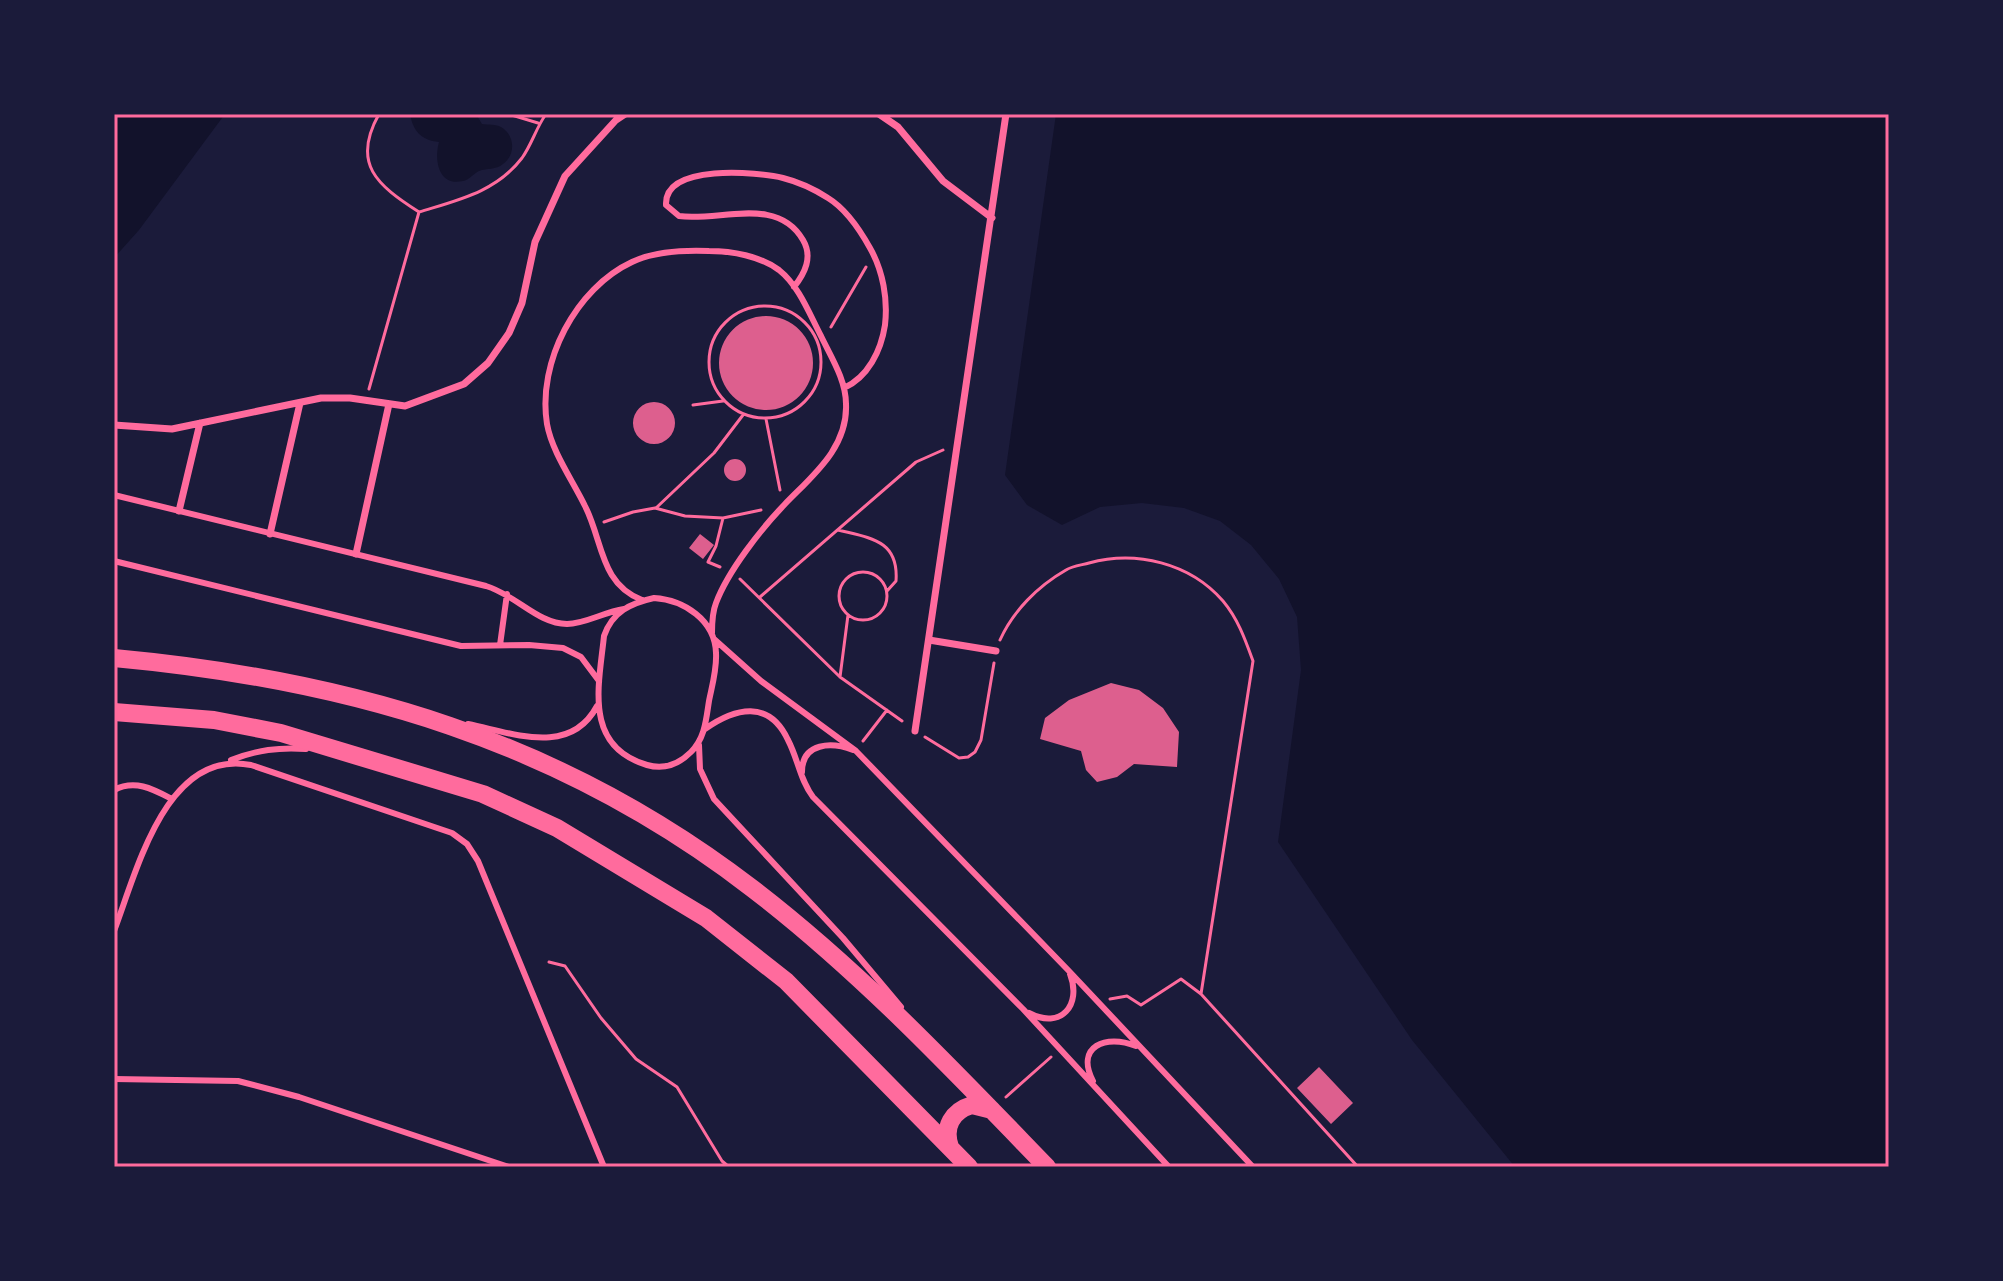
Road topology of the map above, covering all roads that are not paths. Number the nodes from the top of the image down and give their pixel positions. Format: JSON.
{"nodes":[{"id":1,"x":625,"y":114,"type":"edge"},
{"id":2,"x":879,"y":114,"type":"edge"},
{"id":3,"x":1006,"y":114,"type":"edge"},
{"id":4,"x":992,"y":218,"type":"junction"},
{"id":5,"x":794,"y":287,"type":"junction"},
{"id":6,"x":844,"y":388,"type":"junction"},
{"id":7,"x":300,"y":403,"type":"junction"},
{"id":8,"x":389,"y":404,"type":"junction"},
{"id":9,"x":200,"y":423,"type":"junction"},
{"id":10,"x":114,"y":425,"type":"edge"},
{"id":11,"x":114,"y":495,"type":"edge"},
{"id":12,"x":179,"y":511,"type":"junction"},
{"id":13,"x":270,"y":534,"type":"junction"},
{"id":14,"x":356,"y":554,"type":"junction"},
{"id":15,"x":114,"y":561,"type":"edge"},
{"id":16,"x":507,"y":594,"type":"junction"},
{"id":17,"x":642,"y":600,"type":"junction"},
{"id":18,"x":624,"y":609,"type":"junction"},
{"id":19,"x":713,"y":636,"type":"junction"},
{"id":20,"x":929,"y":640,"type":"junction"},
{"id":21,"x":500,"y":645,"type":"junction"},
{"id":22,"x":996,"y":651,"type":"road end"},
{"id":23,"x":114,"y":658,"type":"edge"},
{"id":24,"x":599,"y":681,"type":"junction"},
{"id":25,"x":597,"y":706,"type":"junction"},
{"id":26,"x":114,"y":712,"type":"edge"},
{"id":27,"x":428,"y":717,"type":"junction"},
{"id":28,"x":705,"y":729,"type":"junction"},
{"id":29,"x":915,"y":731,"type":"road end"},
{"id":30,"x":700,"y":742,"type":"junction"},
{"id":31,"x":342,"y":750,"type":"junction"},
{"id":32,"x":856,"y":751,"type":"junction"},
{"id":33,"x":224,"y":762,"type":"junction"},
{"id":34,"x":803,"y":781,"type":"junction"},
{"id":35,"x":114,"y":790,"type":"edge"},
{"id":36,"x":172,"y":799,"type":"junction"},
{"id":37,"x":114,"y":931,"type":"edge"},
{"id":38,"x":1068,"y":970,"type":"junction"},
{"id":39,"x":1023,"y":1009,"type":"junction"},
{"id":40,"x":1142,"y":1049,"type":"junction"},
{"id":41,"x":941,"y":1057,"type":"junction"},
{"id":42,"x":114,"y":1079,"type":"edge"},
{"id":43,"x":1099,"y":1091,"type":"junction"},
{"id":44,"x":992,"y":1110,"type":"junction"},
{"id":45,"x":950,"y":1147,"type":"junction"},
{"id":46,"x":509,"y":1167,"type":"edge"},
{"id":47,"x":604,"y":1167,"type":"edge"},
{"id":48,"x":969,"y":1167,"type":"edge"},
{"id":49,"x":1047,"y":1167,"type":"edge"},
{"id":50,"x":1169,"y":1167,"type":"edge"},
{"id":51,"x":1253,"y":1167,"type":"edge"}],
"edges":[{"from":1,"to":8,"type":"street"},
{"from":2,"to":4,"type":"street"},
{"from":3,"to":4,"type":"street"},
{"from":4,"to":20,"type":"street"},
{"from":5,"to":6,"type":"lane"},
{"from":5,"to":6,"type":"lane"},
{"from":5,"to":17,"type":"lane"},
{"from":6,"to":19,"type":"lane"},
{"from":7,"to":8,"type":"street"},
{"from":7,"to":9,"type":"street"},
{"from":7,"to":13,"type":"street"},
{"from":8,"to":14,"type":"street"},
{"from":9,"to":10,"type":"street"},
{"from":9,"to":12,"type":"street"},
{"from":11,"to":12,"type":"lane"},
{"from":12,"to":13,"type":"lane"},
{"from":13,"to":14,"type":"lane"},
{"from":14,"to":16,"type":"lane"},
{"from":15,"to":21,"type":"lane"},
{"from":16,"to":18,"type":"lane"},
{"from":16,"to":21,"type":"lane"},
{"from":17,"to":18,"type":"lane"},
{"from":17,"to":19,"type":"lane"},
{"from":18,"to":24,"type":"lane"},
{"from":19,"to":28,"type":"lane"},
{"from":19,"to":32,"type":"lane"},
{"from":20,"to":22,"type":"street"},
{"from":20,"to":29,"type":"street"},
{"from":21,"to":24,"type":"lane"},
{"from":23,"to":27,"type":"main road"},
{"from":24,"to":25,"type":"lane"},
{"from":25,"to":27,"type":"lane"},
{"from":25,"to":30,"type":"lane"},
{"from":26,"to":31,"type":"main road"},
{"from":27,"to":41,"type":"main road"},
{"from":28,"to":30,"type":"lane"},
{"from":28,"to":34,"type":"lane"},
{"from":30,"to":41,"type":"lane"},
{"from":31,"to":33,"type":"lane"},
{"from":31,"to":45,"type":"main road"},
{"from":32,"to":34,"type":"lane"},
{"from":32,"to":38,"type":"lane"},
{"from":33,"to":36,"type":"lane"},
{"from":33,"to":47,"type":"lane"},
{"from":34,"to":39,"type":"lane"},
{"from":35,"to":36,"type":"lane"},
{"from":36,"to":37,"type":"lane"},
{"from":38,"to":39,"type":"lane"},
{"from":38,"to":40,"type":"lane"},
{"from":39,"to":43,"type":"lane"},
{"from":40,"to":43,"type":"lane"},
{"from":40,"to":51,"type":"lane"},
{"from":41,"to":44,"type":"main road"},
{"from":42,"to":46,"type":"lane"},
{"from":43,"to":50,"type":"lane"},
{"from":44,"to":45,"type":"main road"},
{"from":44,"to":49,"type":"main road"},
{"from":45,"to":48,"type":"main road"}]}
